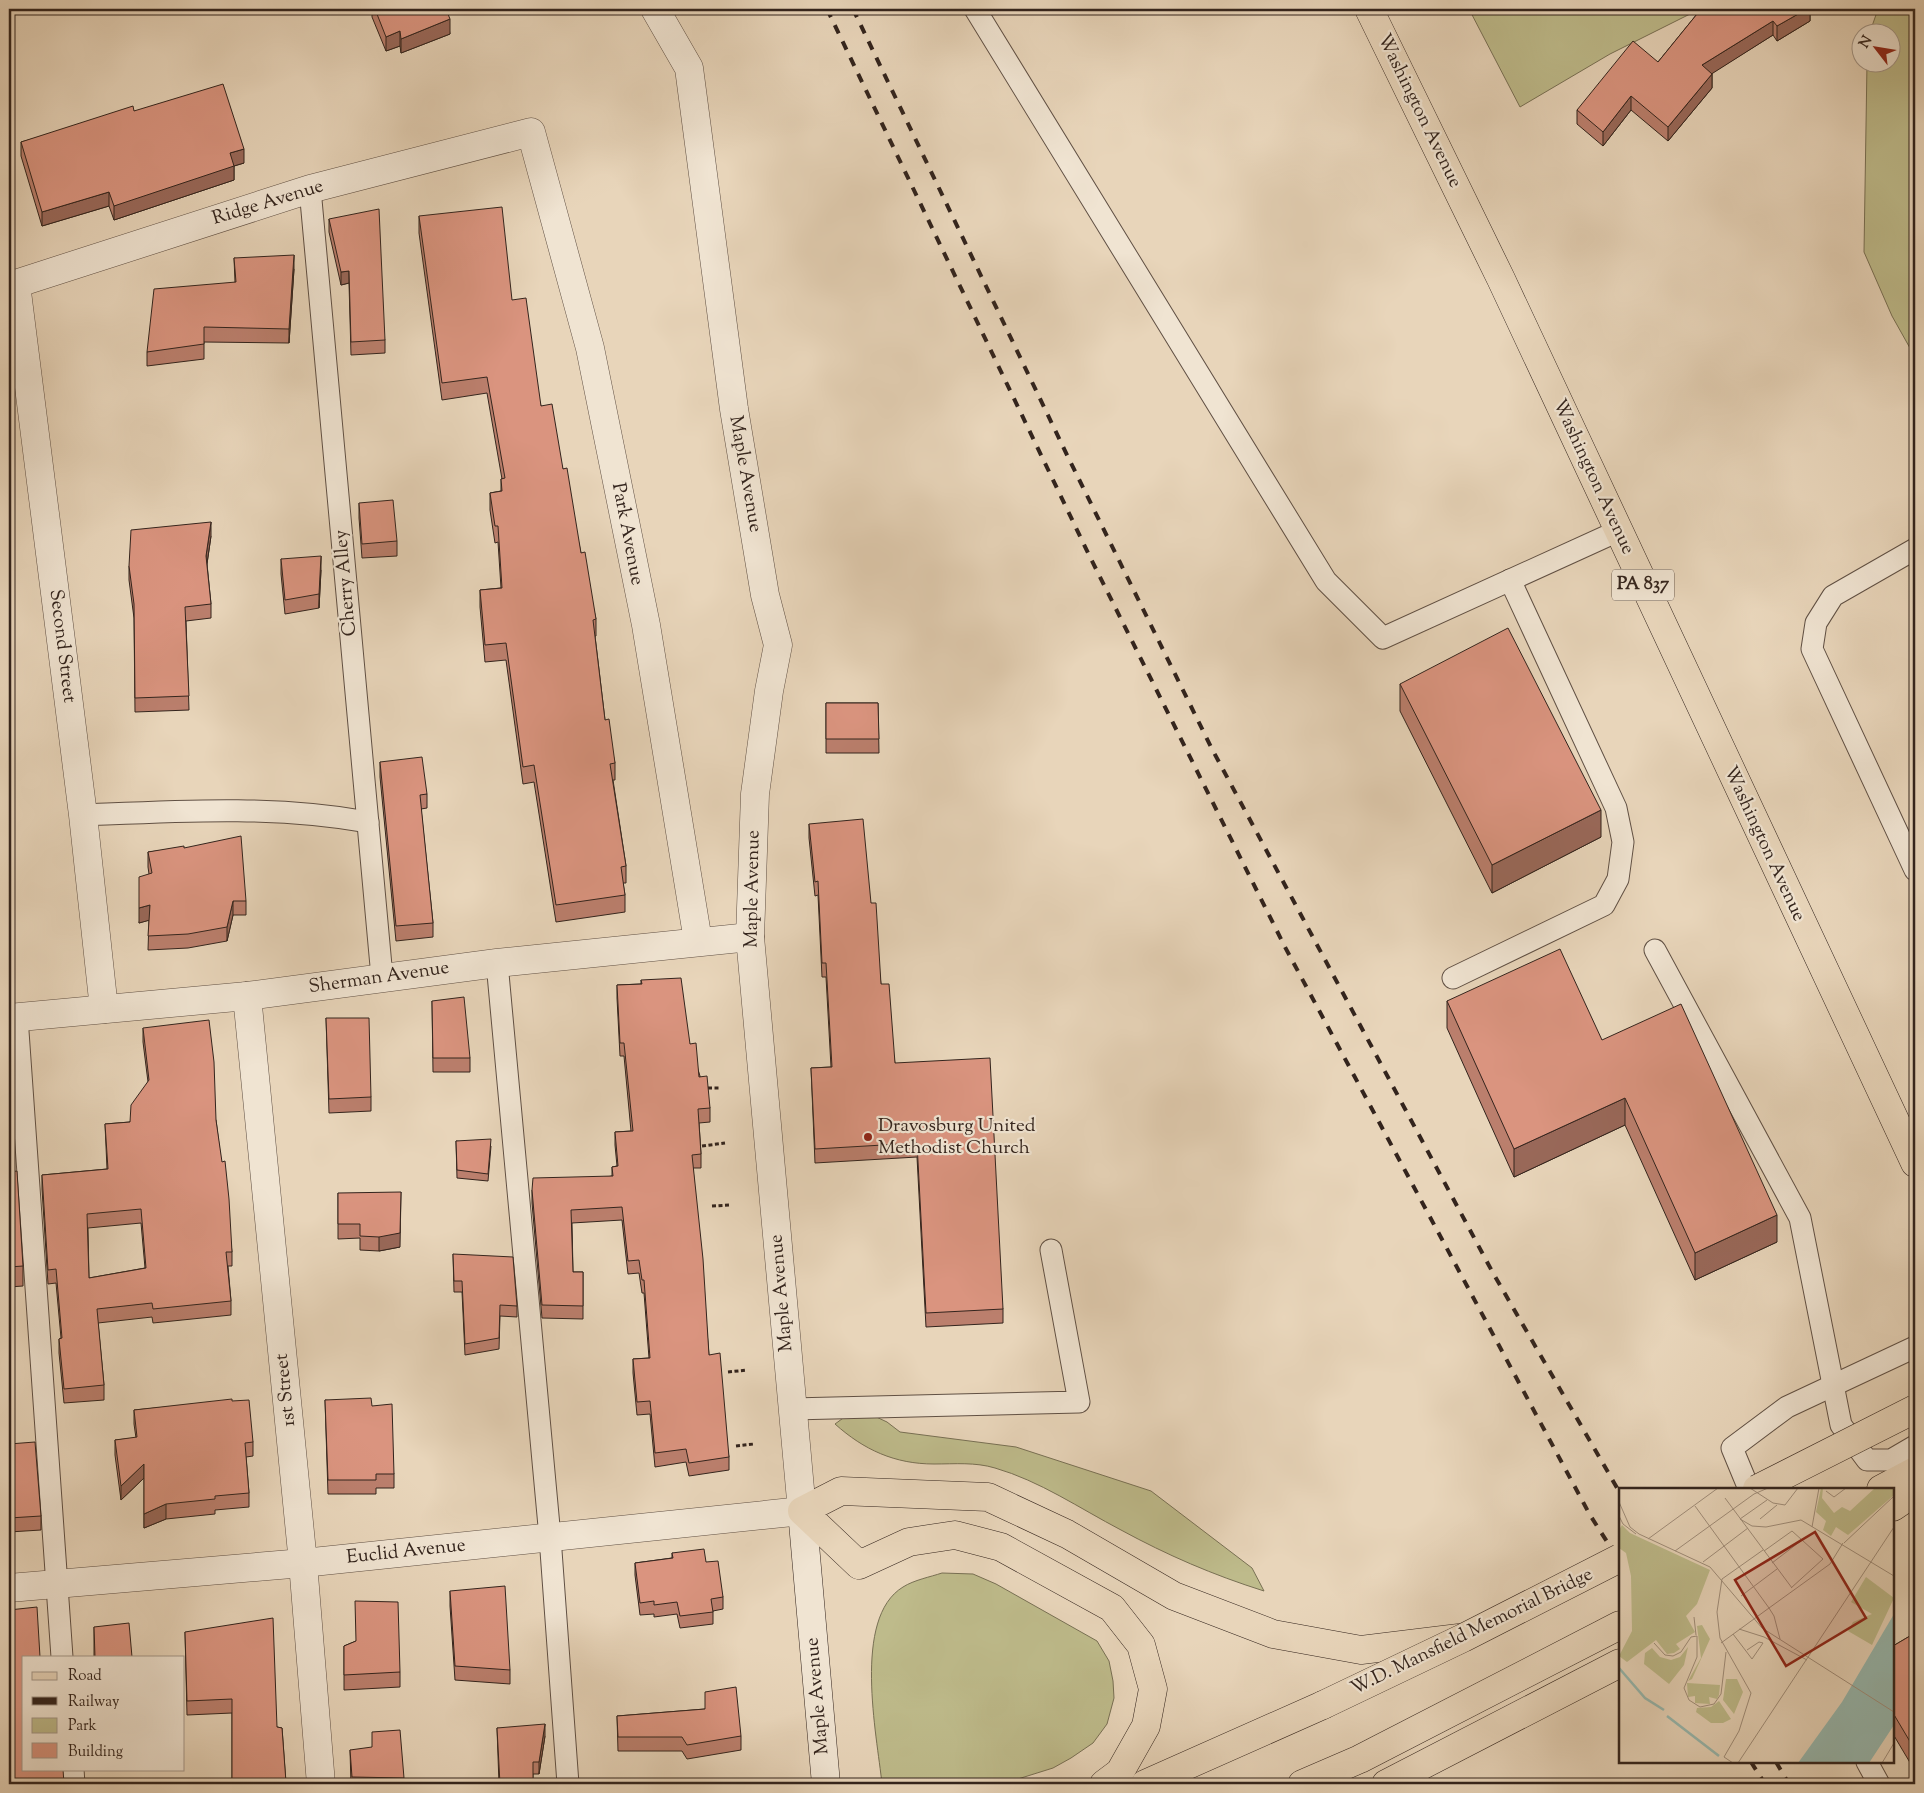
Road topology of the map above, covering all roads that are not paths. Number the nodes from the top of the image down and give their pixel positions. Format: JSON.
{"nodes":[{"id":1,"x":655,"y":9,"type":"edge"},
{"id":2,"x":975,"y":9,"type":"edge"},
{"id":3,"x":1369,"y":9,"type":"edge"},
{"id":4,"x":531,"y":132,"type":"joint"},
{"id":5,"x":310,"y":189,"type":"junction"},
{"id":6,"x":12,"y":285,"type":"edge"},
{"id":7,"x":1618,"y":530,"type":"junction"},
{"id":8,"x":1915,"y":549,"type":"edge"},
{"id":9,"x":1510,"y":580,"type":"junction"},
{"id":10,"x":84,"y":815,"type":"junction"},
{"id":11,"x":368,"y":822,"type":"junction"},
{"id":12,"x":1915,"y":870,"type":"edge"},
{"id":13,"x":750,"y":937,"type":"junction"},
{"id":14,"x":698,"y":941,"type":"junction"},
{"id":15,"x":1655,"y":950,"type":"dead end"},
{"id":16,"x":497,"y":963,"type":"junction"},
{"id":17,"x":382,"y":977,"type":"junction"},
{"id":18,"x":1453,"y":978,"type":"dead end"},
{"id":19,"x":248,"y":996,"type":"junction"},
{"id":20,"x":104,"y":1009,"type":"junction"},
{"id":21,"x":13,"y":1018,"type":"edge"},
{"id":22,"x":1915,"y":1163,"type":"edge"},
{"id":23,"x":1051,"y":1250,"type":"dead end"},
{"id":24,"x":1915,"y":1347,"type":"edge"},
{"id":25,"x":1833,"y":1386,"type":"junction"},
{"id":26,"x":792,"y":1409,"type":"junction"},
{"id":27,"x":1915,"y":1409,"type":"edge"},
{"id":28,"x":1915,"y":1446,"type":"edge"},
{"id":29,"x":1915,"y":1471,"type":"edge"},
{"id":30,"x":1749,"y":1488,"type":"edge"},
{"id":31,"x":1758,"y":1488,"type":"edge"},
{"id":32,"x":1883,"y":1488,"type":"edge"},
{"id":33,"x":1915,"y":1492,"type":"edge"},
{"id":34,"x":1894,"y":1506,"type":"edge"},
{"id":35,"x":802,"y":1512,"type":"junction"},
{"id":36,"x":550,"y":1537,"type":"junction"},
{"id":37,"x":1619,"y":1559,"type":"edge"},
{"id":38,"x":303,"y":1563,"type":"junction"},
{"id":39,"x":56,"y":1584,"type":"junction"},
{"id":40,"x":9,"y":1588,"type":"edge"},
{"id":41,"x":1619,"y":1627,"type":"edge"},
{"id":42,"x":1463,"y":1638,"type":"junction"},
{"id":43,"x":62,"y":1656,"type":"edge"},
{"id":44,"x":1619,"y":1664,"type":"edge"},
{"id":45,"x":1868,"y":1763,"type":"edge"},
{"id":46,"x":73,"y":1770,"type":"edge"},
{"id":47,"x":74,"y":1784,"type":"edge"},
{"id":48,"x":321,"y":1784,"type":"edge"},
{"id":49,"x":568,"y":1784,"type":"edge"},
{"id":50,"x":826,"y":1784,"type":"edge"},
{"id":51,"x":1104,"y":1784,"type":"edge"},
{"id":52,"x":1144,"y":1784,"type":"edge"},
{"id":53,"x":1302,"y":1784,"type":"edge"},
{"id":54,"x":1386,"y":1784,"type":"edge"},
{"id":55,"x":1879,"y":1784,"type":"edge"}],
"edges":[{"from":1,"to":13,"type":"street","name":"Maple Avenue"},
{"from":2,"to":9,"type":"lane"},
{"from":3,"to":7,"type":"main road","name":"Washington Avenue","number":"PA 837"},
{"from":4,"to":5,"type":"street","name":"Ridge Avenue"},
{"from":4,"to":14,"type":"street","name":"Park Avenue"},
{"from":5,"to":6,"type":"street","name":"Ridge Avenue"},
{"from":5,"to":11,"type":"lane","name":"Cherry Alley"},
{"from":6,"to":10,"type":"street","name":"Second Street"},
{"from":7,"to":9,"type":"lane"},
{"from":7,"to":22,"type":"main road","name":"Washington Avenue","number":"PA 837"},
{"from":8,"to":12,"type":"lane"},
{"from":9,"to":18,"type":"lane"},
{"from":10,"to":11,"type":"lane"},
{"from":10,"to":20,"type":"street","name":"Second Street"},
{"from":11,"to":17,"type":"lane","name":"Cherry Alley"},
{"from":13,"to":14,"type":"street","name":"Sherman Avenue"},
{"from":13,"to":26,"type":"street","name":"Maple Avenue"},
{"from":14,"to":16,"type":"street","name":"Sherman Avenue"},
{"from":15,"to":25,"type":"lane"},
{"from":16,"to":17,"type":"street","name":"Sherman Avenue"},
{"from":16,"to":36,"type":"lane"},
{"from":17,"to":19,"type":"street","name":"Sherman Avenue"},
{"from":19,"to":20,"type":"street","name":"Sherman Avenue"},
{"from":19,"to":38,"type":"street","name":"1st Street"},
{"from":20,"to":21,"type":"street","name":"Sherman Avenue"},
{"from":21,"to":39,"type":"lane"},
{"from":23,"to":26,"type":"lane"},
{"from":24,"to":25,"type":"lane"},
{"from":25,"to":28,"type":"lane"},
{"from":25,"to":30,"type":"lane"},
{"from":26,"to":35,"type":"street","name":"Maple Avenue"},
{"from":27,"to":31,"type":"main road","bridge":true},
{"from":29,"to":32,"type":"main road"},
{"from":33,"to":34,"type":"main road"},
{"from":35,"to":36,"type":"street","name":"Euclid Avenue"},
{"from":35,"to":42,"type":"main road"},
{"from":35,"to":50,"type":"street","name":"Maple Avenue"},
{"from":35,"to":51,"type":"main road"},
{"from":36,"to":38,"type":"street","name":"Euclid Avenue"},
{"from":36,"to":49,"type":"lane"},
{"from":37,"to":42,"type":"main road","name":"W.D. Mansfield Memorial Bridge","bridge":true},
{"from":38,"to":39,"type":"street","name":"Euclid Avenue"},
{"from":38,"to":48,"type":"street","name":"1st Street"},
{"from":39,"to":40,"type":"street","name":"Euclid Avenue"},
{"from":39,"to":43,"type":"lane"},
{"from":41,"to":53,"type":"main road"},
{"from":42,"to":52,"type":"main road","name":"W.D. Mansfield Memorial Bridge","bridge":true},
{"from":44,"to":54,"type":"main road"},
{"from":45,"to":55,"type":"lane"},
{"from":46,"to":47,"type":"lane"}]}
